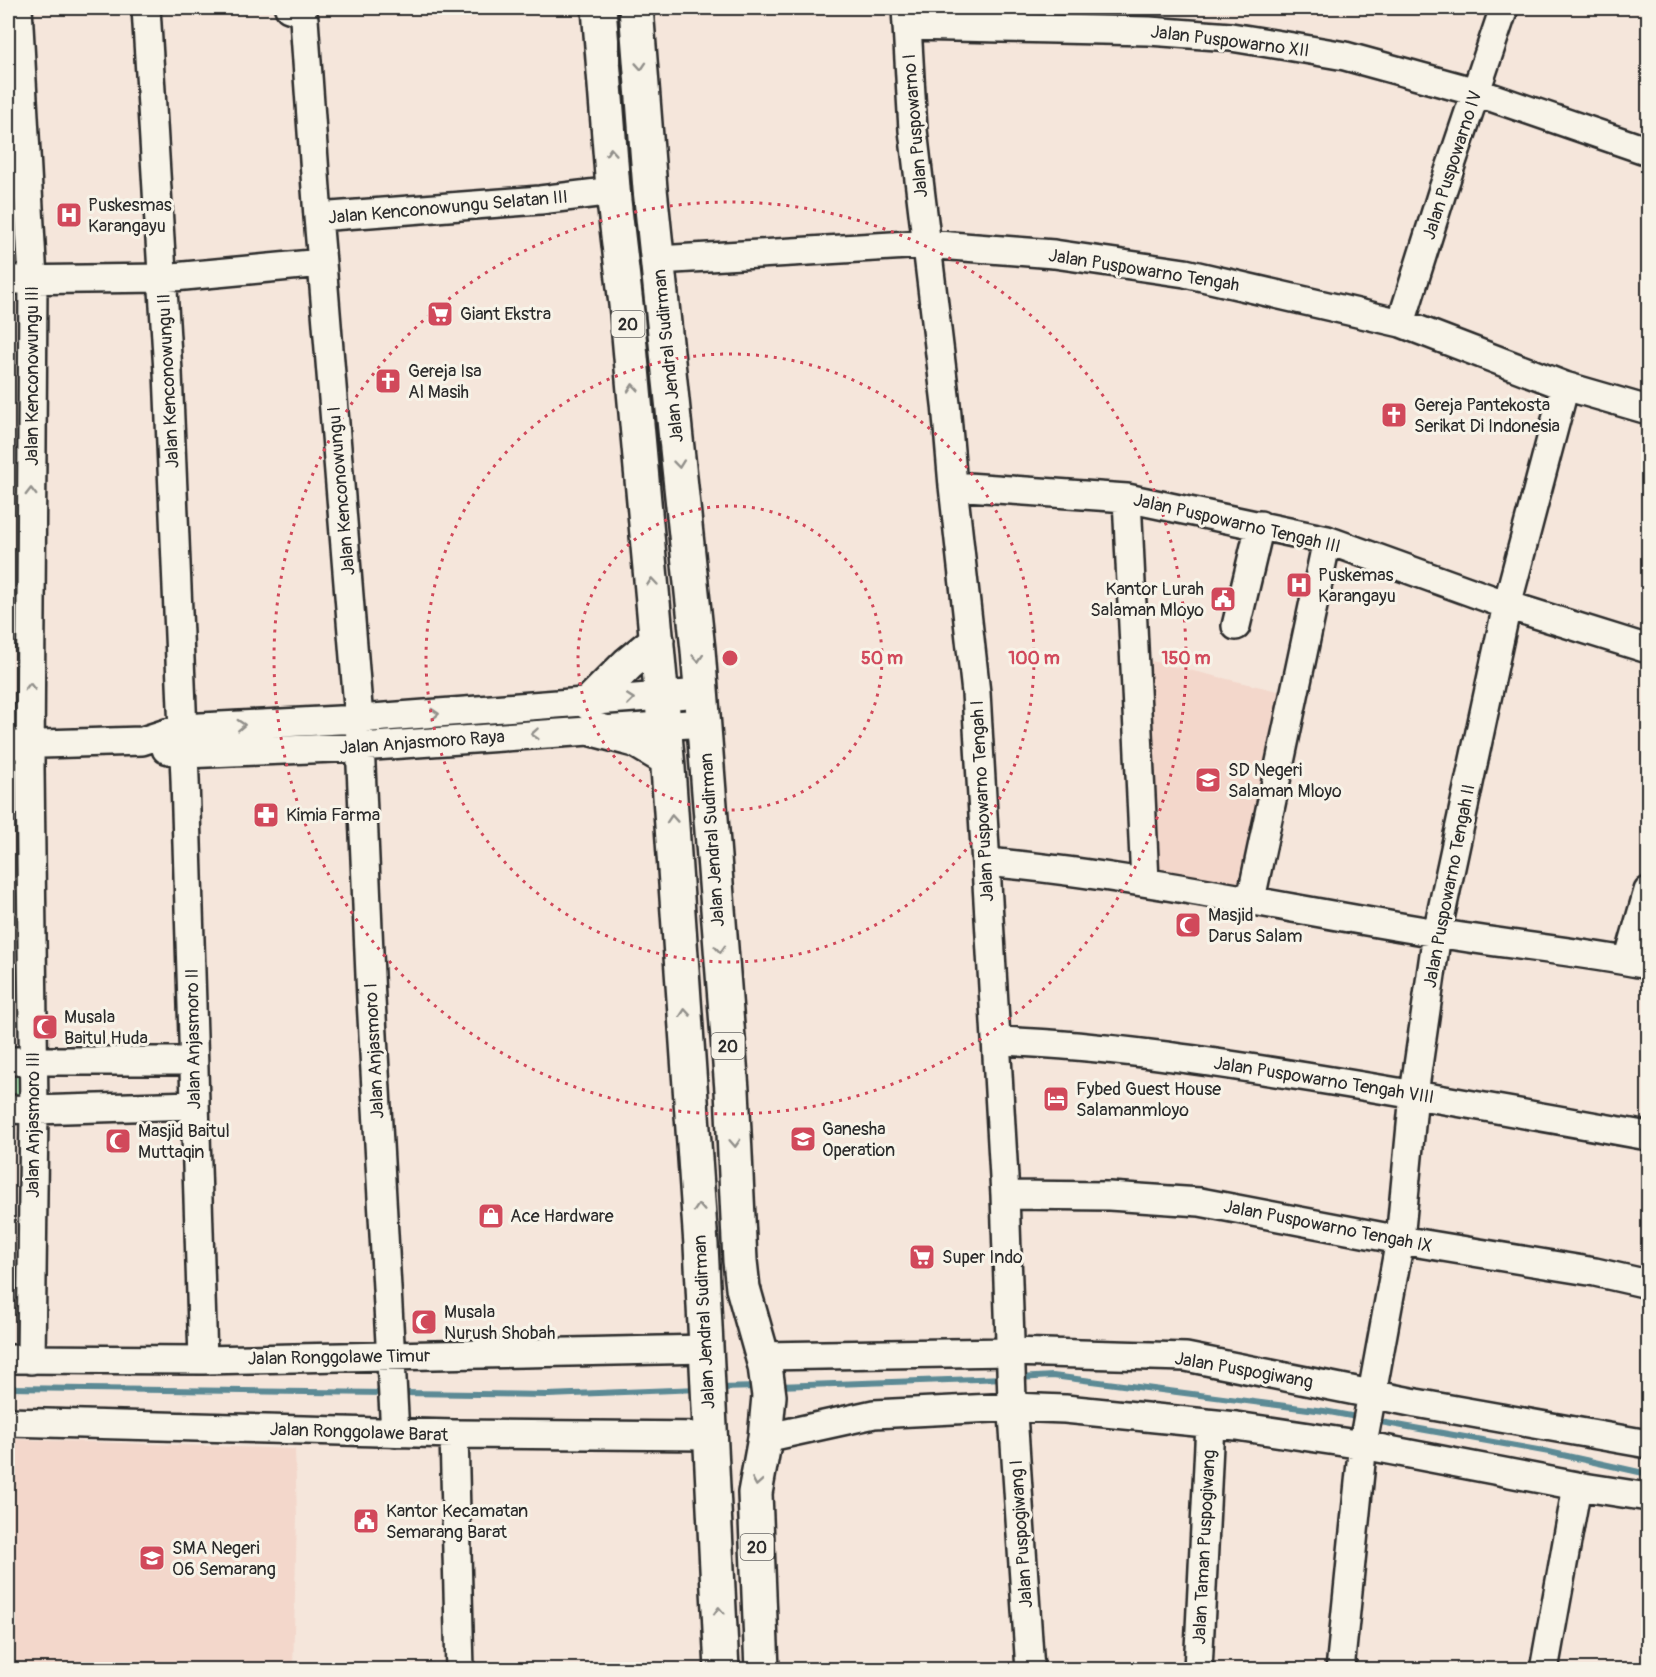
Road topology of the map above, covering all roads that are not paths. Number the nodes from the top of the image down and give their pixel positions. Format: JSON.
{"nodes":[{"id":1,"x":18,"y":8,"type":"edge"},
{"id":2,"x":146,"y":8,"type":"edge"},
{"id":3,"x":289,"y":8,"type":"edge"},
{"id":4,"x":599,"y":8,"type":"edge"},
{"id":5,"x":636,"y":8,"type":"edge"},
{"id":6,"x":1504,"y":8,"type":"edge"},
{"id":7,"x":906,"y":17,"type":"edge"},
{"id":8,"x":1476,"y":92,"type":"junction"},
{"id":9,"x":1648,"y":151,"type":"edge"},
{"id":10,"x":614,"y":192,"type":"junction"},
{"id":11,"x":318,"y":217,"type":"junction"},
{"id":12,"x":926,"y":244,"type":"junction"},
{"id":13,"x":658,"y":260,"type":"junction"},
{"id":14,"x":322,"y":263,"type":"junction"},
{"id":15,"x":164,"y":278,"type":"junction"},
{"id":16,"x":20,"y":280,"type":"edge"},
{"id":17,"x":1401,"y":323,"type":"junction"},
{"id":18,"x":1565,"y":386,"type":"junction"},
{"id":19,"x":1648,"y":410,"type":"edge"},
{"id":20,"x":952,"y":486,"type":"junction"},
{"id":21,"x":1127,"y":498,"type":"junction"},
{"id":22,"x":1260,"y":525,"type":"junction"},
{"id":23,"x":1327,"y":540,"type":"junction"},
{"id":24,"x":1507,"y":605,"type":"junction"},
{"id":25,"x":1236,"y":626,"type":"dead end"},
{"id":26,"x":657,"y":640,"type":"junction"},
{"id":27,"x":1648,"y":649,"type":"edge"},
{"id":28,"x":702,"y":708,"type":"junction"},
{"id":29,"x":662,"y":710,"type":"junction"},
{"id":30,"x":591,"y":716,"type":"junction"},
{"id":31,"x":359,"y":719,"type":"junction"},
{"id":32,"x":183,"y":741,"type":"junction"},
{"id":33,"x":19,"y":745,"type":"edge"},
{"id":34,"x":360,"y":747,"type":"junction"},
{"id":35,"x":667,"y":759,"type":"junction"},
{"id":36,"x":987,"y":862,"type":"junction"},
{"id":37,"x":1145,"y":881,"type":"junction"},
{"id":38,"x":1648,"y":891,"type":"edge"},
{"id":39,"x":1251,"y":899,"type":"junction"},
{"id":40,"x":1437,"y":933,"type":"junction"},
{"id":41,"x":1638,"y":963,"type":"edge"},
{"id":42,"x":997,"y":1041,"type":"junction"},
{"id":43,"x":20,"y":1061,"type":"edge"},
{"id":44,"x":193,"y":1061,"type":"junction"},
{"id":45,"x":1414,"y":1094,"type":"junction"},
{"id":46,"x":194,"y":1106,"type":"junction"},
{"id":47,"x":8,"y":1109,"type":"edge"},
{"id":48,"x":34,"y":1110,"type":"junction"},
{"id":49,"x":1648,"y":1136,"type":"edge"},
{"id":50,"x":1005,"y":1195,"type":"junction"},
{"id":51,"x":1400,"y":1240,"type":"junction"},
{"id":52,"x":1648,"y":1284,"type":"edge"},
{"id":53,"x":1010,"y":1356,"type":"junction"},
{"id":54,"x":19,"y":1360,"type":"edge"},
{"id":55,"x":203,"y":1360,"type":"junction"},
{"id":56,"x":707,"y":1360,"type":"junction"},
{"id":57,"x":763,"y":1361,"type":"junction"},
{"id":58,"x":390,"y":1363,"type":"junction"},
{"id":59,"x":1371,"y":1400,"type":"junction"},
{"id":60,"x":1012,"y":1403,"type":"junction"},
{"id":61,"x":8,"y":1422,"type":"edge"},
{"id":62,"x":1210,"y":1424,"type":"junction"},
{"id":63,"x":394,"y":1426,"type":"junction"},
{"id":64,"x":710,"y":1431,"type":"junction"},
{"id":65,"x":766,"y":1431,"type":"junction"},
{"id":66,"x":454,"y":1434,"type":"junction"},
{"id":67,"x":1363,"y":1444,"type":"junction"},
{"id":68,"x":1648,"y":1444,"type":"edge"},
{"id":69,"x":1577,"y":1486,"type":"junction"},
{"id":70,"x":1648,"y":1497,"type":"edge"},
{"id":71,"x":460,"y":1670,"type":"edge"},
{"id":72,"x":722,"y":1670,"type":"edge"},
{"id":73,"x":762,"y":1670,"type":"edge"},
{"id":74,"x":1030,"y":1670,"type":"edge"},
{"id":75,"x":1198,"y":1670,"type":"edge"},
{"id":76,"x":1340,"y":1670,"type":"edge"},
{"id":77,"x":1544,"y":1670,"type":"edge"}],
"edges":[{"from":1,"to":16,"type":"street","name":"Jalan Kenconowungu III"},
{"from":2,"to":15,"type":"street","name":"Jalan Kenconowungu II"},
{"from":3,"to":11,"type":"street"},
{"from":10,"to":4,"type":"highway","name":"Jalan Jendral Sudirman","number":"20","one_way":true},
{"from":5,"to":13,"type":"highway","name":"Jalan Jendral Sudirman","number":"20","one_way":true},
{"from":6,"to":8,"type":"street","name":"Jalan Puspowarno IV"},
{"from":7,"to":8,"type":"street","name":"Jalan Puspowarno XII"},
{"from":7,"to":12,"type":"street","name":"Jalan Puspowarno I"},
{"from":8,"to":9,"type":"street","name":"Jalan Puspowarno XII"},
{"from":8,"to":17,"type":"street","name":"Jalan Puspowarno IV"},
{"from":10,"to":11,"type":"street","name":"Jalan Kenconowungu Selatan III"},
{"from":26,"to":10,"type":"highway","name":"Jalan Jendral Sudirman","number":"20","one_way":true},
{"from":11,"to":14,"type":"street","name":"Jalan Kenconowungu Selatan III"},
{"from":12,"to":13,"type":"street","name":"Jalan Puspowarno Tengah"},
{"from":12,"to":17,"type":"street","name":"Jalan Puspowarno Tengah"},
{"from":12,"to":20,"type":"street","name":"Jalan Puspowarno Tengah I"},
{"from":13,"to":28,"type":"highway","name":"Jalan Jendral Sudirman","number":"20","one_way":true},
{"from":14,"to":15,"type":"street"},
{"from":14,"to":31,"type":"street","name":"Jalan Kenconowungu I"},
{"from":15,"to":16,"type":"street"},
{"from":15,"to":32,"type":"street","name":"Jalan Kenconowungu II"},
{"from":33,"to":16,"type":"street","name":"Jalan Kenconowungu III","one_way":true},
{"from":17,"to":18,"type":"street","name":"Jalan Puspowarno Tengah"},
{"from":18,"to":19,"type":"street","name":"Jalan Puspowarno Tengah"},
{"from":18,"to":24,"type":"street","name":"Jalan Puspowarno Tengah II"},
{"from":20,"to":21,"type":"street","name":"Jalan Puspowarno Tengah III"},
{"from":20,"to":36,"type":"street","name":"Jalan Puspowarno Tengah I"},
{"from":21,"to":22,"type":"street","name":"Jalan Puspowarno Tengah III"},
{"from":21,"to":37,"type":"street"},
{"from":22,"to":23,"type":"street","name":"Jalan Puspowarno Tengah III"},
{"from":22,"to":25,"type":"street"},
{"from":23,"to":24,"type":"street","name":"Jalan Puspowarno Tengah III"},
{"from":23,"to":39,"type":"street"},
{"from":24,"to":27,"type":"street","name":"Jalan Puspowarno Tengah III"},
{"from":24,"to":40,"type":"street","name":"Jalan Puspowarno Tengah II"},
{"from":26,"to":29,"type":"highway","name":"Jalan Jendral Sudirman","number":"20"},
{"from":26,"to":30,"type":"highway"},
{"from":28,"to":29,"type":"street","name":"Jalan Anjasmoro Raya"},
{"from":28,"to":57,"type":"highway","name":"Jalan Jendral Sudirman","number":"20","one_way":true},
{"from":29,"to":30,"type":"street","name":"Jalan Anjasmoro Raya"},
{"from":29,"to":35,"type":"highway","name":"Jalan Jendral Sudirman","number":"20"},
{"from":31,"to":30,"type":"street","name":"Jalan Anjasmoro Raya","one_way":true},
{"from":30,"to":34,"type":"street","name":"Jalan Anjasmoro Raya","one_way":true},
{"from":30,"to":35,"type":"highway"},
{"from":32,"to":31,"type":"street","name":"Jalan Anjasmoro Raya","one_way":true},
{"from":31,"to":34,"type":"street","name":"Jalan Kenconowungu I"},
{"from":32,"to":33,"type":"street","name":"Jalan Anjasmoro Raya"},
{"from":32,"to":34,"type":"street","name":"Jalan Anjasmoro Raya"},
{"from":32,"to":44,"type":"street","name":"Jalan Anjasmoro II"},
{"from":33,"to":43,"type":"street","name":"Jalan Anjasmoro III"},
{"from":34,"to":58,"type":"street","name":"Jalan Anjasmoro I"},
{"from":56,"to":35,"type":"highway","name":"Jalan Jendral Sudirman","number":"20","one_way":true},
{"from":36,"to":37,"type":"street"},
{"from":36,"to":42,"type":"street","name":"Jalan Puspowarno Tengah I"},
{"from":37,"to":39,"type":"street"},
{"from":38,"to":41,"type":"street"},
{"from":39,"to":40,"type":"street"},
{"from":40,"to":41,"type":"street"},
{"from":40,"to":45,"type":"street","name":"Jalan Puspowarno Tengah II"},
{"from":42,"to":45,"type":"street","name":"Jalan Puspowarno Tengah VIII"},
{"from":42,"to":50,"type":"street","name":"Jalan Puspowarno Tengah I"},
{"from":43,"to":44,"type":"street"},
{"from":43,"to":48,"type":"street","name":"Jalan Anjasmoro III"},
{"from":44,"to":46,"type":"street","name":"Jalan Anjasmoro II"},
{"from":45,"to":49,"type":"street","name":"Jalan Puspowarno Tengah VIII"},
{"from":45,"to":51,"type":"street","name":"Jalan Puspowarno Tengah II"},
{"from":46,"to":48,"type":"street"},
{"from":46,"to":55,"type":"street","name":"Jalan Anjasmoro II"},
{"from":47,"to":48,"type":"street"},
{"from":48,"to":54,"type":"street","name":"Jalan Anjasmoro III"},
{"from":50,"to":51,"type":"street","name":"Jalan Puspowarno Tengah IX"},
{"from":50,"to":53,"type":"street","name":"Jalan Puspowarno Tengah I"},
{"from":51,"to":52,"type":"street","name":"Jalan Puspowarno Tengah IX"},
{"from":51,"to":59,"type":"street","name":"Jalan Puspowarno Tengah II"},
{"from":53,"to":57,"type":"street","name":"Jalan Puspogiwang"},
{"from":53,"to":59,"type":"street","name":"Jalan Puspogiwang"},
{"from":53,"to":60,"type":"street","name":"Jalan Puspogiwang I"},
{"from":54,"to":55,"type":"street","name":"Jalan Ronggolawe Timur"},
{"from":55,"to":58,"type":"street","name":"Jalan Ronggolawe Timur"},
{"from":56,"to":58,"type":"street","name":"Jalan Ronggolawe Timur"},
{"from":56,"to":64,"type":"highway","name":"Jalan Jendral Sudirman","number":"20"},
{"from":57,"to":65,"type":"highway","name":"Jalan Jendral Sudirman","number":"20"},
{"from":58,"to":63,"type":"street","name":"Jalan Anjasmoro I"},
{"from":59,"to":67,"type":"street","name":"Jalan Puspowarno Tengah II"},
{"from":59,"to":68,"type":"street","name":"Jalan Puspogiwang"},
{"from":60,"to":62,"type":"street"},
{"from":60,"to":65,"type":"street"},
{"from":60,"to":74,"type":"street","name":"Jalan Puspogiwang I"},
{"from":61,"to":63,"type":"street","name":"Jalan Ronggolawe Barat"},
{"from":62,"to":67,"type":"street"},
{"from":62,"to":75,"type":"street","name":"Jalan Taman Puspogiwang"},
{"from":63,"to":66,"type":"street","name":"Jalan Ronggolawe Barat"},
{"from":64,"to":66,"type":"street","name":"Jalan Ronggolawe Barat"},
{"from":72,"to":64,"type":"highway","name":"Jalan Jendral Sudirman","number":"20","one_way":true},
{"from":65,"to":73,"type":"highway","name":"Jalan Jendral Sudirman","number":"20","one_way":true},
{"from":66,"to":71,"type":"street"},
{"from":67,"to":69,"type":"street"},
{"from":67,"to":76,"type":"street","name":"Jalan Puspowarno Tengah II"},
{"from":69,"to":70,"type":"street"},
{"from":69,"to":77,"type":"street"}]}
